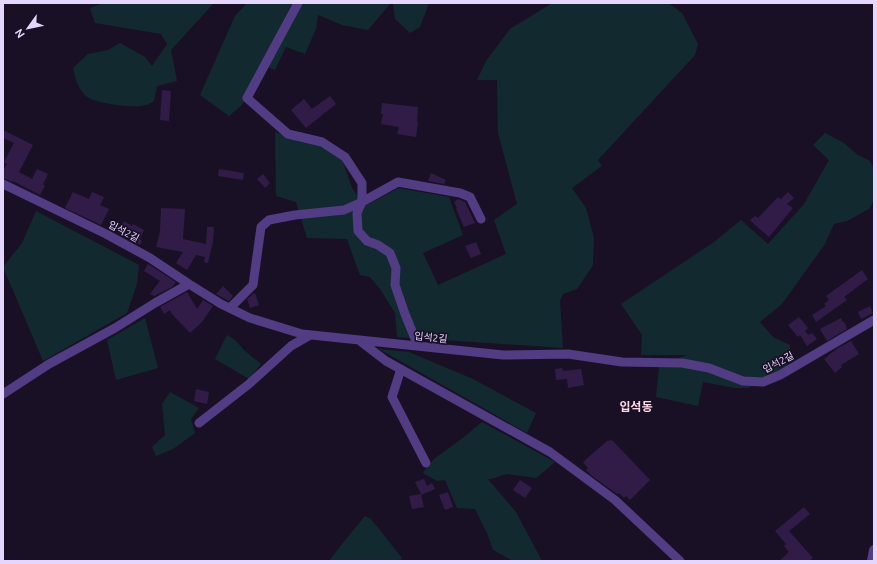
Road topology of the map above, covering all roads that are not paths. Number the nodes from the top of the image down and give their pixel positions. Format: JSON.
{"nodes":[{"id":1,"x":298,"y":3,"type":"edge"},
{"id":2,"x":3,"y":184,"type":"edge"},
{"id":3,"x":362,"y":202,"type":"junction"},
{"id":4,"x":481,"y":219,"type":"dead end"},
{"id":5,"x":189,"y":284,"type":"junction"},
{"id":6,"x":230,"y":308,"type":"junction"},
{"id":7,"x":874,"y":320,"type":"edge"},
{"id":8,"x":310,"y":335,"type":"junction"},
{"id":9,"x":359,"y":340,"type":"junction"},
{"id":10,"x":418,"y":346,"type":"junction"},
{"id":11,"x":401,"y":369,"type":"junction"},
{"id":12,"x":3,"y":394,"type":"edge"},
{"id":13,"x":199,"y":423,"type":"dead end"},
{"id":14,"x":426,"y":463,"type":"dead end"},
{"id":15,"x":874,"y":550,"type":"edge"},
{"id":16,"x":680,"y":561,"type":"edge"},
{"id":17,"x":872,"y":561,"type":"edge"}],
"edges":[{"from":1,"to":3,"type":"street"},
{"from":2,"to":5,"type":"street","name":"입석2길"},
{"from":3,"to":4,"type":"street"},
{"from":3,"to":6,"type":"street"},
{"from":3,"to":10,"type":"street"},
{"from":5,"to":6,"type":"street","name":"입석2길"},
{"from":5,"to":12,"type":"street"},
{"from":6,"to":8,"type":"street","name":"입석2길"},
{"from":7,"to":10,"type":"street","name":"입석2길"},
{"from":8,"to":9,"type":"street","name":"입석2길"},
{"from":8,"to":13,"type":"street"},
{"from":9,"to":10,"type":"street","name":"입석2길"},
{"from":9,"to":11,"type":"street"},
{"from":11,"to":14,"type":"street"},
{"from":11,"to":16,"type":"street"},
{"from":15,"to":17,"type":"street"}]}
